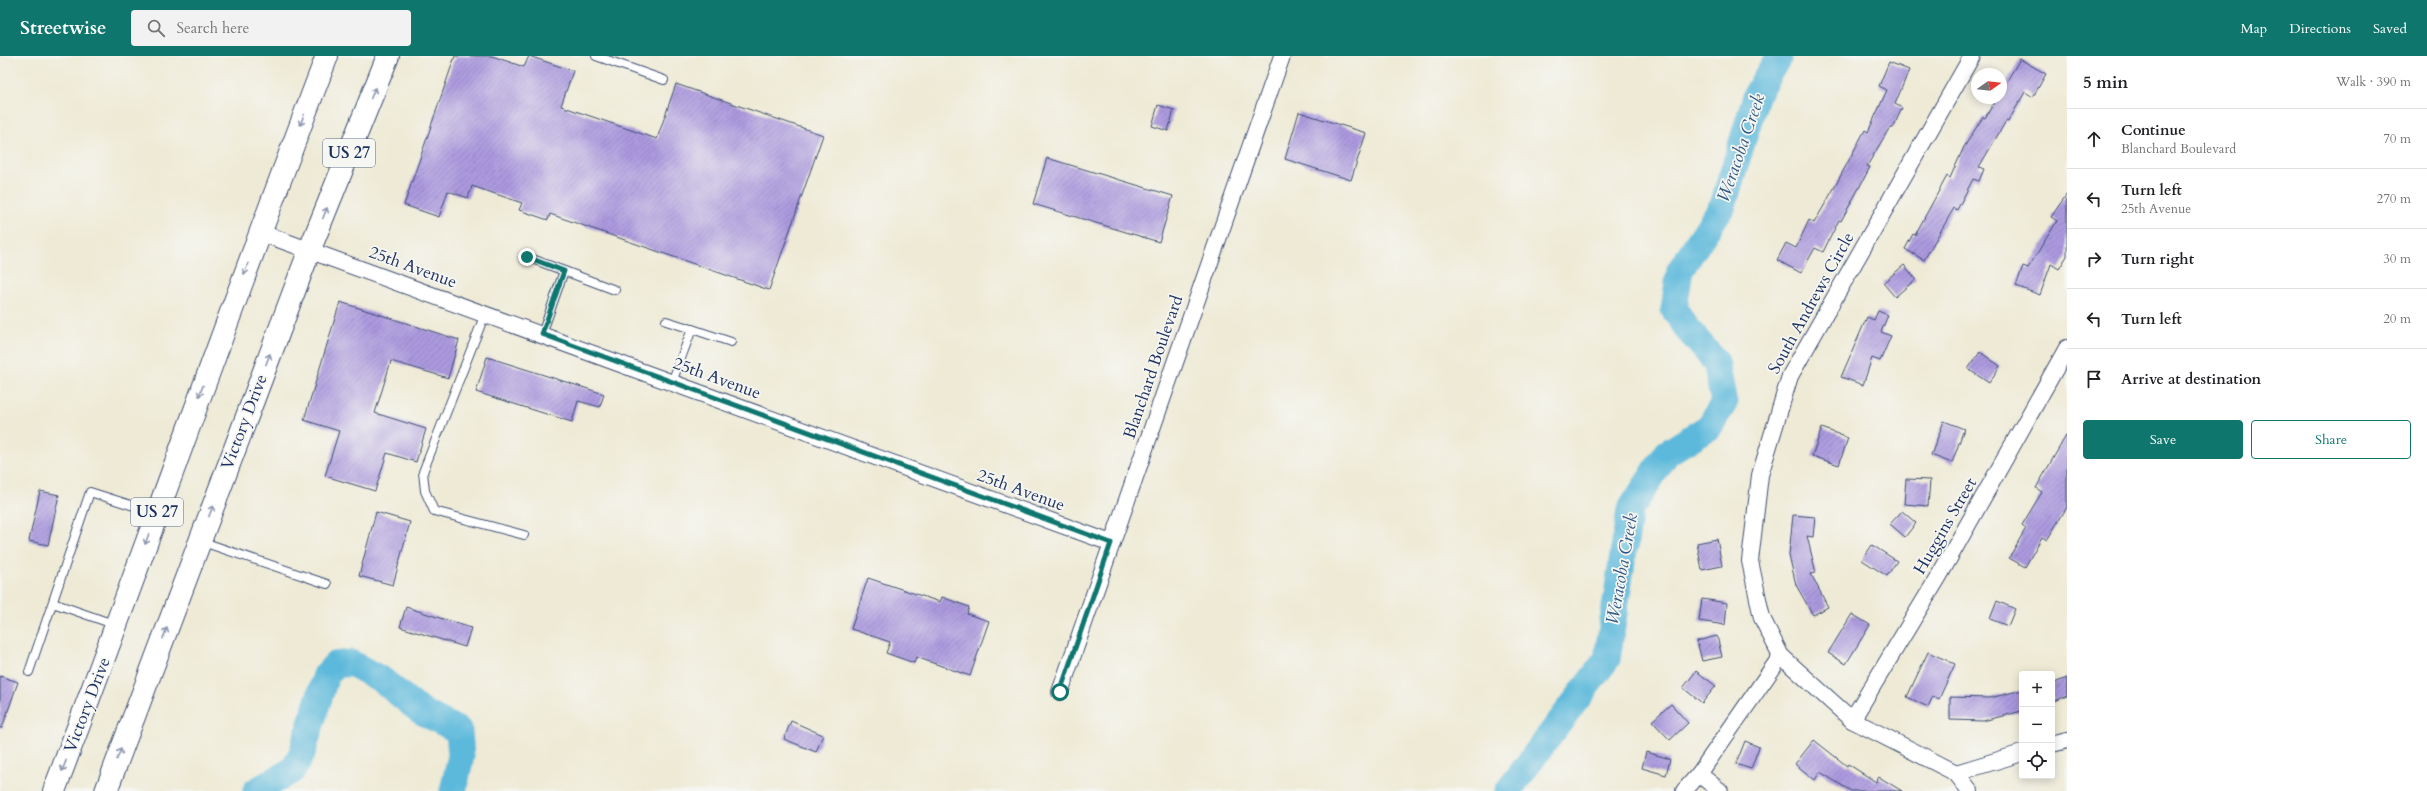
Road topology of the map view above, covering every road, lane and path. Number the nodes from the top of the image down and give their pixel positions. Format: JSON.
{"nodes":[{"id":1,"x":327,"y":56,"type":"edge"},
{"id":2,"x":388,"y":56,"type":"edge"},
{"id":3,"x":596,"y":56,"type":"edge"},
{"id":4,"x":1282,"y":56,"type":"edge"},
{"id":5,"x":1972,"y":56,"type":"edge"},
{"id":6,"x":664,"y":80,"type":"dead end"},
{"id":7,"x":259,"y":232,"type":"junction"},
{"id":8,"x":310,"y":249,"type":"junction"},
{"id":9,"x":527,"y":257,"type":"dead end"},
{"id":10,"x":564,"y":271,"type":"junction"},
{"id":11,"x":615,"y":290,"type":"dead end"},
{"id":12,"x":485,"y":314,"type":"junction"},
{"id":13,"x":666,"y":321,"type":"dead end"},
{"id":14,"x":692,"y":329,"type":"junction"},
{"id":15,"x":542,"y":334,"type":"junction"},
{"id":16,"x":731,"y":342,"type":"dead end"},
{"id":17,"x":2067,"y":348,"type":"edge"},
{"id":18,"x":672,"y":382,"type":"junction"},
{"id":19,"x":156,"y":513,"type":"junction"},
{"id":20,"x":524,"y":535,"type":"dead end"},
{"id":21,"x":199,"y":540,"type":"junction"},
{"id":22,"x":1111,"y":543,"type":"junction"},
{"id":23,"x":327,"y":584,"type":"dead end"},
{"id":24,"x":53,"y":603,"type":"junction"},
{"id":25,"x":117,"y":625,"type":"junction"},
{"id":26,"x":1780,"y":656,"type":"junction"},
{"id":27,"x":29,"y":672,"type":"dead end"},
{"id":28,"x":1060,"y":692,"type":"dead end"},
{"id":29,"x":1852,"y":720,"type":"junction"},
{"id":30,"x":2067,"y":740,"type":"edge"},
{"id":31,"x":2055,"y":743,"type":"edge"},
{"id":32,"x":2019,"y":754,"type":"edge"},
{"id":33,"x":1956,"y":773,"type":"junction"},
{"id":34,"x":1699,"y":774,"type":"junction"},
{"id":35,"x":54,"y":791,"type":"edge"},
{"id":36,"x":106,"y":791,"type":"edge"},
{"id":37,"x":1684,"y":791,"type":"edge"},
{"id":38,"x":1720,"y":791,"type":"edge"},
{"id":39,"x":1970,"y":791,"type":"edge"}],
"edges":[{"from":1,"to":7,"type":"highway","name":"Victory Drive","number":"US 27","one_way":true},
{"from":8,"to":2,"type":"highway","name":"Victory Drive","number":"US 27","one_way":true},
{"from":3,"to":6,"type":"lane"},
{"from":4,"to":22,"type":"street","name":"Blanchard Boulevard"},
{"from":5,"to":26,"type":"street","name":"South Andrews Circle"},
{"from":7,"to":8,"type":"street","name":"25th Avenue"},
{"from":7,"to":19,"type":"highway","name":"Victory Drive","number":"US 27","one_way":true},
{"from":8,"to":12,"type":"street","name":"25th Avenue"},
{"from":21,"to":8,"type":"highway","name":"Victory Drive","number":"US 27","one_way":true},
{"from":9,"to":10,"type":"lane"},
{"from":10,"to":11,"type":"lane"},
{"from":10,"to":15,"type":"lane"},
{"from":12,"to":15,"type":"street","name":"25th Avenue"},
{"from":12,"to":20,"type":"lane"},
{"from":13,"to":14,"type":"lane"},
{"from":14,"to":16,"type":"lane"},
{"from":14,"to":18,"type":"lane"},
{"from":15,"to":18,"type":"street","name":"25th Avenue"},
{"from":17,"to":29,"type":"street","name":"Huggins Street"},
{"from":18,"to":22,"type":"street","name":"25th Avenue"},
{"from":19,"to":24,"type":"lane"},
{"from":19,"to":25,"type":"highway","name":"Victory Drive","number":"US 27","one_way":true},
{"from":21,"to":23,"type":"lane"},
{"from":36,"to":21,"type":"highway","name":"Victory Drive","number":"US 27","one_way":true},
{"from":22,"to":28,"type":"street","name":"Blanchard Boulevard"},
{"from":24,"to":25,"type":"lane"},
{"from":24,"to":27,"type":"lane"},
{"from":25,"to":35,"type":"highway","name":"Victory Drive","number":"US 27","one_way":true},
{"from":26,"to":29,"type":"street"},
{"from":26,"to":34,"type":"street"},
{"from":29,"to":33,"type":"street"},
{"from":30,"to":31,"type":"street"},
{"from":32,"to":33,"type":"street"},
{"from":33,"to":39,"type":"street"},
{"from":34,"to":37,"type":"street"},
{"from":34,"to":38,"type":"street"}]}
